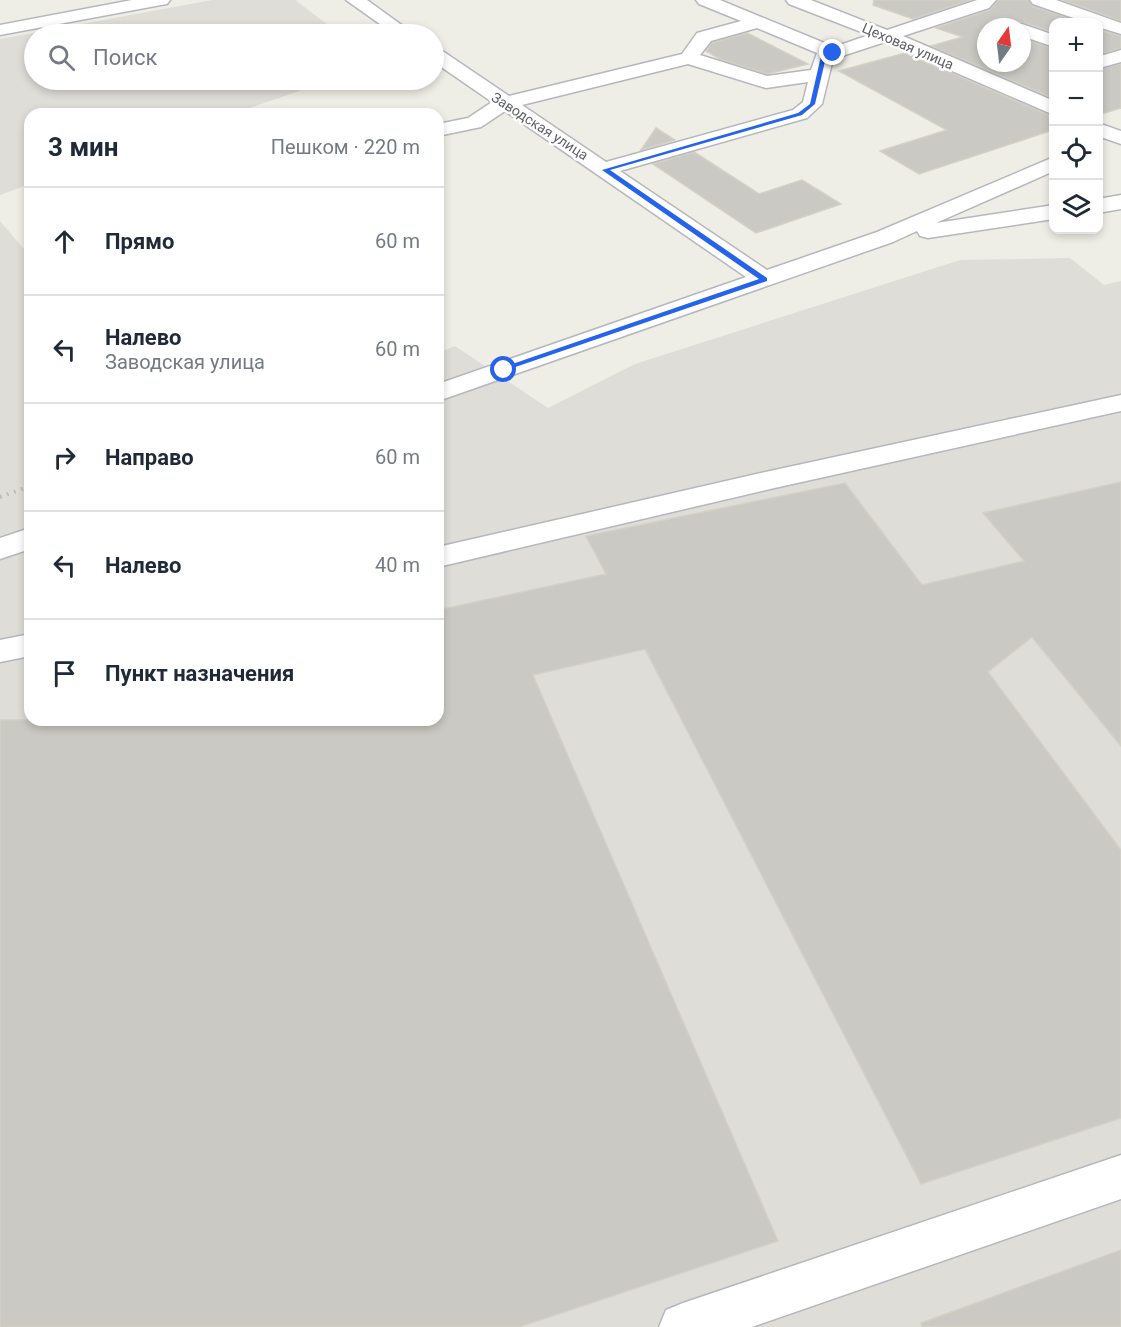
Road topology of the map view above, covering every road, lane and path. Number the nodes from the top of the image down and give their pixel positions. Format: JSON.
{"nodes":[{"id":1,"x":161,"y":0,"type":"edge"},
{"id":2,"x":355,"y":0,"type":"edge"},
{"id":3,"x":705,"y":0,"type":"edge"},
{"id":4,"x":795,"y":0,"type":"edge"},
{"id":5,"x":987,"y":0,"type":"edge"},
{"id":6,"x":1039,"y":0,"type":"edge"},
{"id":7,"x":759,"y":22,"type":"junction"},
{"id":8,"x":32,"y":24,"type":"edge"},
{"id":9,"x":390,"y":24,"type":"edge"},
{"id":10,"x":24,"y":26,"type":"edge"},
{"id":11,"x":1121,"y":29,"type":"edge"},
{"id":12,"x":0,"y":30,"type":"edge"},
{"id":13,"x":1031,"y":33,"type":"edge"},
{"id":14,"x":884,"y":35,"type":"junction"},
{"id":15,"x":1049,"y":40,"type":"edge"},
{"id":16,"x":833,"y":53,"type":"junction"},
{"id":17,"x":1121,"y":56,"type":"edge"},
{"id":18,"x":689,"y":58,"type":"junction"},
{"id":19,"x":444,"y":61,"type":"edge"},
{"id":20,"x":1103,"y":61,"type":"edge"},
{"id":21,"x":819,"y":75,"type":"junction"},
{"id":22,"x":504,"y":103,"type":"junction"},
{"id":23,"x":1049,"y":107,"type":"edge"},
{"id":24,"x":444,"y":129,"type":"edge"},
{"id":25,"x":1049,"y":166,"type":"edge"},
{"id":26,"x":605,"y":170,"type":"junction"},
{"id":27,"x":1121,"y":202,"type":"edge"},
{"id":28,"x":1103,"y":205,"type":"edge"},
{"id":29,"x":1049,"y":213,"type":"edge"},
{"id":30,"x":885,"y":237,"type":"junction"},
{"id":31,"x":765,"y":279,"type":"junction"},
{"id":32,"x":444,"y":391,"type":"edge"},
{"id":33,"x":1121,"y":403,"type":"edge"},
{"id":34,"x":24,"y":540,"type":"edge"},
{"id":35,"x":0,"y":549,"type":"edge"},
{"id":36,"x":444,"y":556,"type":"edge"},
{"id":37,"x":24,"y":646,"type":"edge"},
{"id":38,"x":0,"y":651,"type":"edge"},
{"id":39,"x":1121,"y":1176,"type":"edge"},
{"id":40,"x":683,"y":1327,"type":"edge"}],
"edges":[{"from":1,"to":8,"type":"street"},
{"from":2,"to":9,"type":"street"},
{"from":3,"to":7,"type":"street"},
{"from":4,"to":14,"type":"street","name":"Цеховая улица"},
{"from":5,"to":14,"type":"street"},
{"from":6,"to":11,"type":"street"},
{"from":7,"to":16,"type":"street"},
{"from":7,"to":18,"type":"street"},
{"from":10,"to":12,"type":"street"},
{"from":13,"to":15,"type":"street"},
{"from":14,"to":16,"type":"street"},
{"from":14,"to":23,"type":"street","name":"Цеховая улица"},
{"from":16,"to":21,"type":"street"},
{"from":17,"to":20,"type":"street"},
{"from":18,"to":21,"type":"street"},
{"from":18,"to":22,"type":"street"},
{"from":19,"to":22,"type":"street","name":"Заводская улица"},
{"from":21,"to":26,"type":"street"},
{"from":22,"to":24,"type":"street"},
{"from":22,"to":26,"type":"street","name":"Заводская улица"},
{"from":25,"to":30,"type":"street"},
{"from":26,"to":31,"type":"street","name":"Заводская улица"},
{"from":27,"to":28,"type":"street"},
{"from":29,"to":30,"type":"street"},
{"from":30,"to":31,"type":"street"},
{"from":31,"to":32,"type":"street"},
{"from":33,"to":36,"type":"street"},
{"from":34,"to":35,"type":"street"},
{"from":37,"to":38,"type":"street"},
{"from":39,"to":40,"type":"street"}]}
